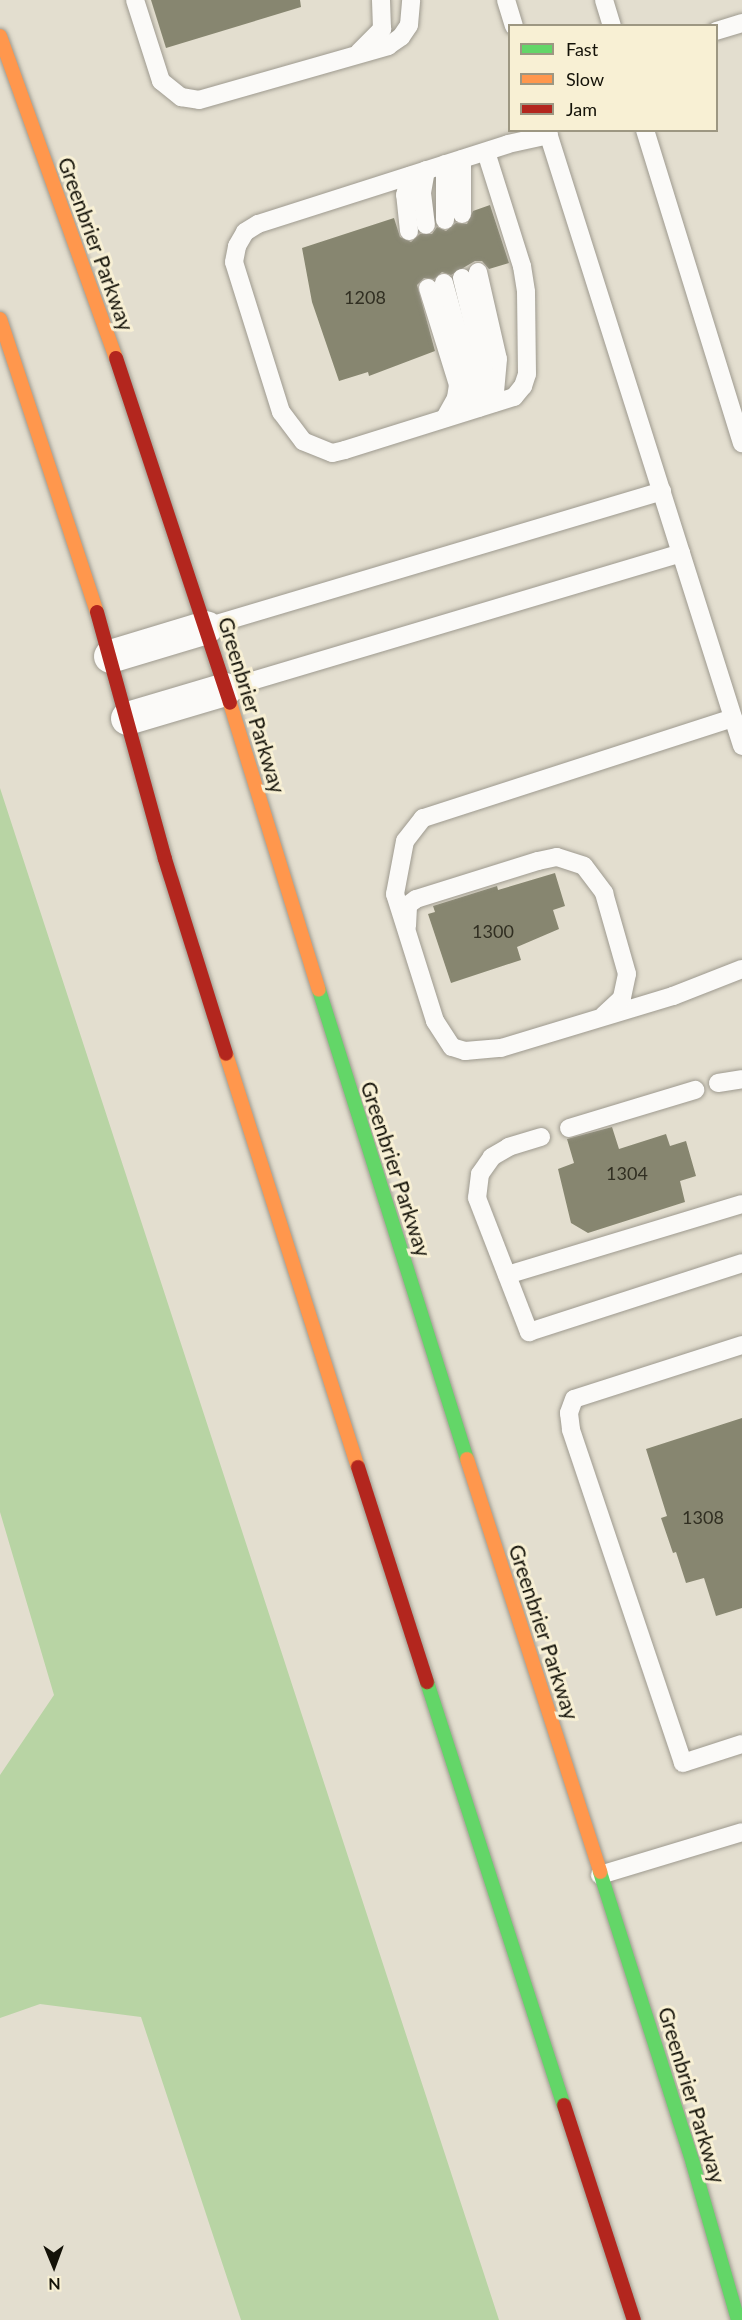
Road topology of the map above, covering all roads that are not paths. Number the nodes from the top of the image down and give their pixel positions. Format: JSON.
{"nodes":[{"id":1,"x":135,"y":0,"type":"edge"},
{"id":2,"x":381,"y":0,"type":"edge"},
{"id":3,"x":411,"y":0,"type":"edge"},
{"id":4,"x":506,"y":0,"type":"edge"},
{"id":5,"x":604,"y":0,"type":"edge"},
{"id":6,"x":742,"y":23,"type":"edge"},
{"id":7,"x":513,"y":24,"type":"edge"},
{"id":8,"x":611,"y":24,"type":"edge"},
{"id":9,"x":718,"y":31,"type":"edge"},
{"id":10,"x":0,"y":36,"type":"edge"},
{"id":11,"x":356,"y":56,"type":"junction"},
{"id":12,"x":646,"y":132,"type":"edge"},
{"id":13,"x":548,"y":133,"type":"edge"},
{"id":14,"x":486,"y":152,"type":"junction"},
{"id":15,"x":453,"y":162,"type":"junction"},
{"id":16,"x":418,"y":173,"type":"junction"},
{"id":17,"x":454,"y":217,"type":"dead end"},
{"id":18,"x":418,"y":228,"type":"dead end"},
{"id":19,"x":470,"y":275,"type":"dead end"},
{"id":20,"x":0,"y":320,"type":"edge"},
{"id":21,"x":479,"y":408,"type":"junction"},
{"id":22,"x":445,"y":418,"type":"junction"},
{"id":23,"x":742,"y":443,"type":"edge"},
{"id":24,"x":662,"y":491,"type":"junction"},
{"id":25,"x":681,"y":553,"type":"junction"},
{"id":26,"x":206,"y":627,"type":"junction"},
{"id":27,"x":110,"y":656,"type":"junction"},
{"id":28,"x":225,"y":689,"type":"junction"},
{"id":29,"x":127,"y":718,"type":"junction"},
{"id":30,"x":733,"y":718,"type":"junction"},
{"id":31,"x":742,"y":746,"type":"edge"},
{"id":32,"x":407,"y":936,"type":"junction"},
{"id":33,"x":742,"y":969,"type":"edge"},
{"id":34,"x":601,"y":1018,"type":"junction"},
{"id":35,"x":742,"y":1079,"type":"edge"},
{"id":36,"x":718,"y":1083,"type":"dead end"},
{"id":37,"x":695,"y":1090,"type":"dead end"},
{"id":38,"x":569,"y":1128,"type":"dead end"},
{"id":39,"x":542,"y":1137,"type":"dead end"},
{"id":40,"x":742,"y":1204,"type":"edge"},
{"id":41,"x":742,"y":1263,"type":"edge"},
{"id":42,"x":507,"y":1275,"type":"junction"},
{"id":43,"x":742,"y":1345,"type":"edge"},
{"id":44,"x":742,"y":1744,"type":"edge"},
{"id":45,"x":742,"y":1832,"type":"edge"},
{"id":46,"x":600,"y":1875,"type":"junction"},
{"id":47,"x":634,"y":2320,"type":"edge"},
{"id":48,"x":738,"y":2320,"type":"edge"}],
"edges":[{"from":1,"to":11,"type":"lane"},
{"from":2,"to":11,"type":"lane"},
{"from":3,"to":11,"type":"lane"},
{"from":4,"to":7,"type":"lane"},
{"from":5,"to":8,"type":"lane"},
{"from":6,"to":9,"type":"lane"},
{"from":10,"to":26,"type":"main road","name":"Greenbrier Parkway"},
{"from":12,"to":23,"type":"lane"},
{"from":13,"to":14,"type":"lane"},
{"from":13,"to":24,"type":"lane"},
{"from":14,"to":15,"type":"lane"},
{"from":14,"to":21,"type":"lane"},
{"from":15,"to":16,"type":"lane"},
{"from":15,"to":17,"type":"lane"},
{"from":16,"to":18,"type":"lane"},
{"from":16,"to":22,"type":"lane"},
{"from":19,"to":21,"type":"lane"},
{"from":20,"to":27,"type":"main road"},
{"from":21,"to":22,"type":"lane"},
{"from":21,"to":22,"type":"lane"},
{"from":24,"to":25,"type":"lane"},
{"from":24,"to":26,"type":"lane"},
{"from":25,"to":28,"type":"lane"},
{"from":25,"to":30,"type":"lane"},
{"from":26,"to":27,"type":"street"},
{"from":26,"to":28,"type":"main road","name":"Greenbrier Parkway"},
{"from":27,"to":29,"type":"main road"},
{"from":28,"to":29,"type":"street"},
{"from":28,"to":46,"type":"main road","name":"Greenbrier Parkway"},
{"from":29,"to":47,"type":"main road"},
{"from":30,"to":31,"type":"lane"},
{"from":30,"to":32,"type":"lane"},
{"from":32,"to":34,"type":"lane"},
{"from":32,"to":34,"type":"lane"},
{"from":33,"to":34,"type":"lane"},
{"from":35,"to":36,"type":"lane"},
{"from":37,"to":38,"type":"lane"},
{"from":39,"to":42,"type":"lane"},
{"from":40,"to":42,"type":"lane"},
{"from":41,"to":42,"type":"lane"},
{"from":43,"to":44,"type":"lane"},
{"from":45,"to":46,"type":"lane"},
{"from":46,"to":48,"type":"main road","name":"Greenbrier Parkway"}]}
